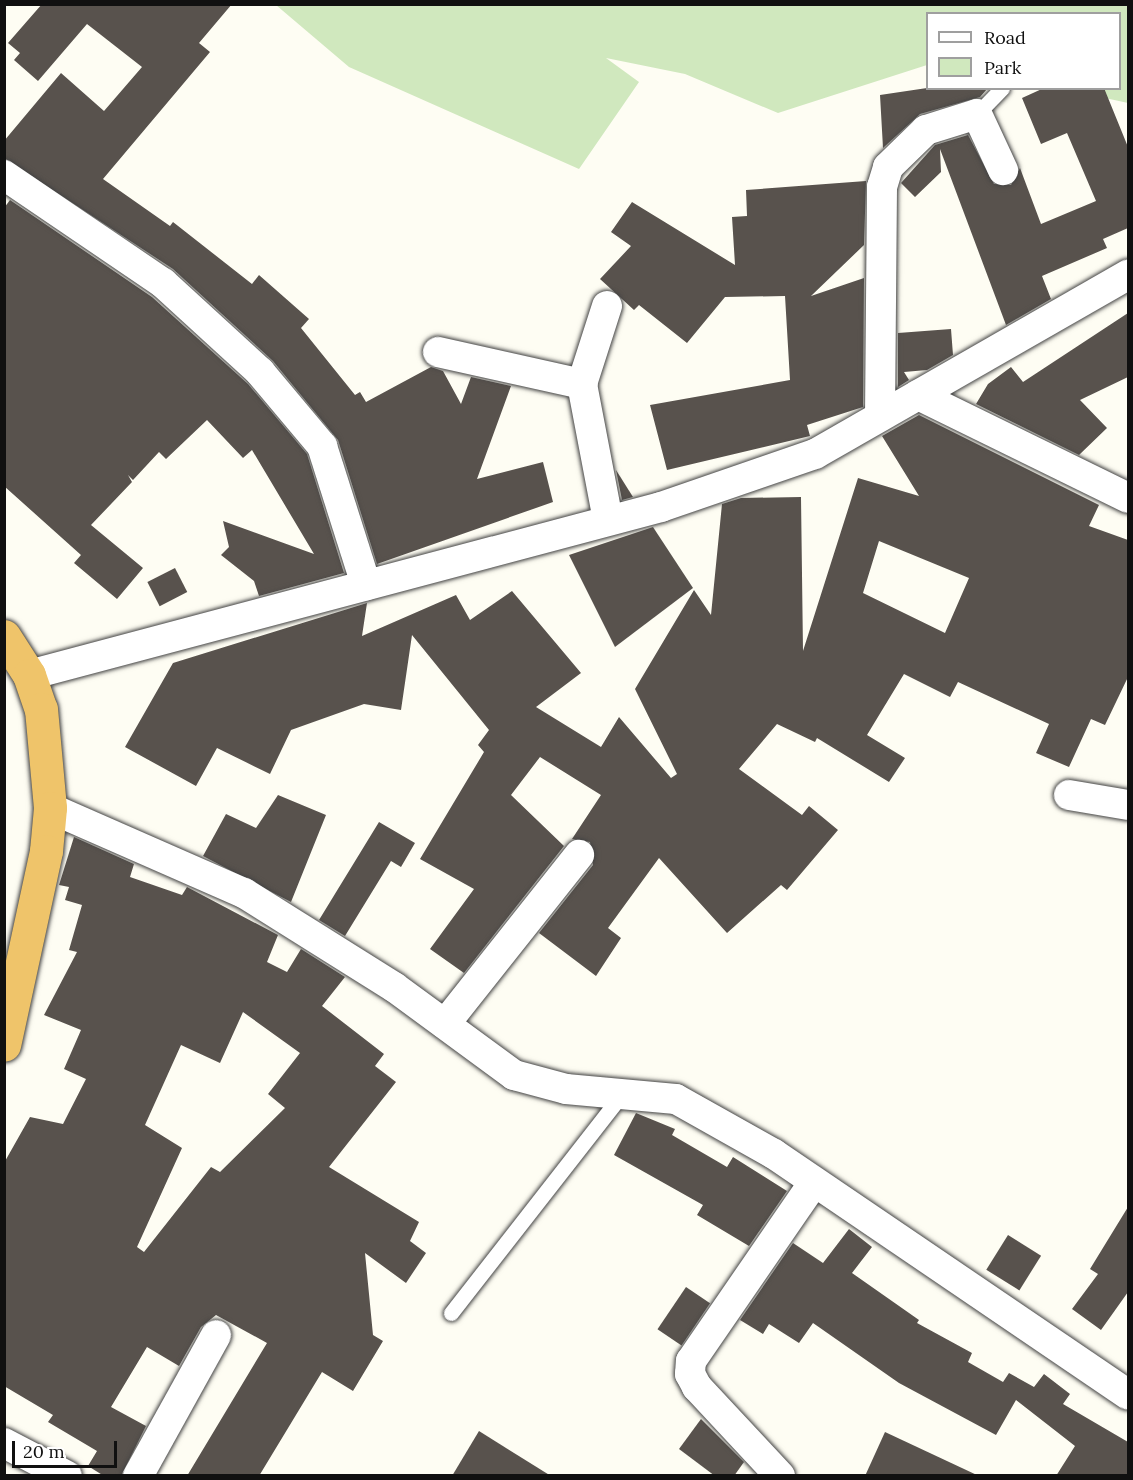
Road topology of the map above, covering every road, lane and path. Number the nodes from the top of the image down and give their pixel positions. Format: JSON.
{"nodes":[{"id":1,"x":1000,"y":90,"type":"edge"},
{"id":2,"x":977,"y":114,"type":"junction"},
{"id":3,"x":1003,"y":170,"type":"dead end"},
{"id":4,"x":4,"y":175,"type":"edge"},
{"id":5,"x":1128,"y":275,"type":"edge"},
{"id":6,"x":607,"y":306,"type":"dead end"},
{"id":7,"x":438,"y":352,"type":"dead end"},
{"id":8,"x":582,"y":384,"type":"junction"},
{"id":9,"x":918,"y":395,"type":"junction"},
{"id":10,"x":880,"y":416,"type":"junction"},
{"id":11,"x":1128,"y":498,"type":"edge"},
{"id":12,"x":608,"y":520,"type":"junction"},
{"id":13,"x":366,"y":585,"type":"junction"},
{"id":14,"x":4,"y":636,"type":"edge"},
{"id":15,"x":29,"y":675,"type":"junction"},
{"id":16,"x":1069,"y":795,"type":"dead end"},
{"id":17,"x":1128,"y":805,"type":"edge"},
{"id":18,"x":50,"y":808,"type":"junction"},
{"id":19,"x":579,"y":855,"type":"dead end"},
{"id":20,"x":10,"y":1005,"type":"edge"},
{"id":21,"x":445,"y":1024,"type":"junction"},
{"id":22,"x":4,"y":1045,"type":"edge"},
{"id":23,"x":624,"y":1091,"type":"junction"},
{"id":24,"x":814,"y":1182,"type":"junction"},
{"id":25,"x":451,"y":1312,"type":"dead end"},
{"id":26,"x":216,"y":1335,"type":"dead end"},
{"id":27,"x":1128,"y":1395,"type":"edge"},
{"id":28,"x":4,"y":1443,"type":"edge"},
{"id":29,"x":67,"y":1476,"type":"edge"},
{"id":30,"x":138,"y":1476,"type":"edge"},
{"id":31,"x":780,"y":1476,"type":"edge"}],
"edges":[{"from":1,"to":2,"type":"lane"},
{"from":2,"to":3,"type":"street"},
{"from":2,"to":10,"type":"street"},
{"from":4,"to":13,"type":"street"},
{"from":5,"to":9,"type":"street"},
{"from":6,"to":8,"type":"street"},
{"from":7,"to":8,"type":"street"},
{"from":8,"to":12,"type":"street"},
{"from":9,"to":10,"type":"street"},
{"from":9,"to":11,"type":"street"},
{"from":10,"to":12,"type":"street"},
{"from":12,"to":13,"type":"street"},
{"from":13,"to":15,"type":"street"},
{"from":14,"to":15,"type":"highway"},
{"from":15,"to":18,"type":"highway"},
{"from":16,"to":17,"type":"street"},
{"from":18,"to":20,"type":"highway"},
{"from":18,"to":21,"type":"street"},
{"from":19,"to":21,"type":"street"},
{"from":20,"to":22,"type":"highway"},
{"from":21,"to":23,"type":"street"},
{"from":23,"to":24,"type":"street"},
{"from":23,"to":25,"type":"lane"},
{"from":24,"to":27,"type":"street"},
{"from":24,"to":31,"type":"street"},
{"from":26,"to":30,"type":"street"},
{"from":28,"to":29,"type":"street"}]}
